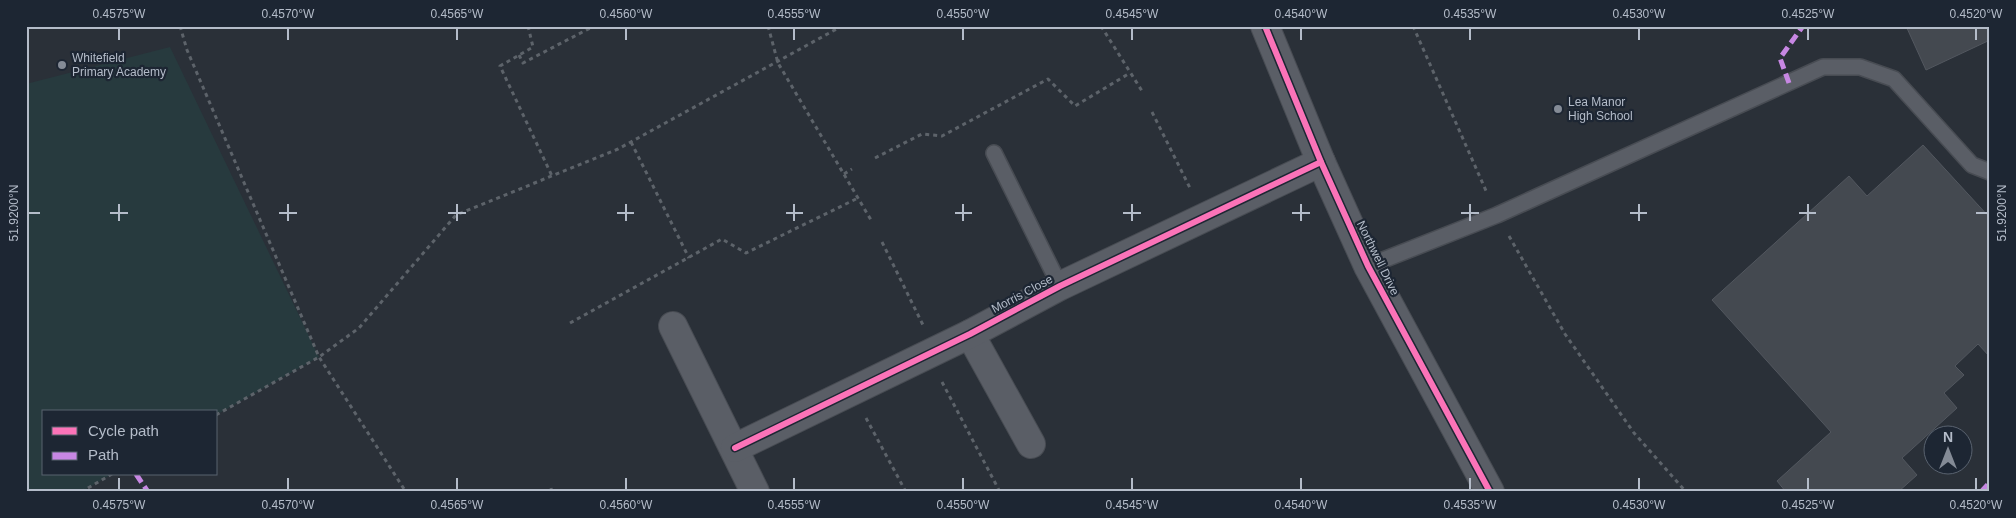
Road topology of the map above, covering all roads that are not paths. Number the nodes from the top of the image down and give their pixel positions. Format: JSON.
{"nodes":[{"id":1,"x":1265,"y":26,"type":"edge"},
{"id":2,"x":994,"y":153,"type":"dead end"},
{"id":3,"x":1321,"y":162,"type":"junction"},
{"id":4,"x":1990,"y":172,"type":"edge"},
{"id":5,"x":1368,"y":266,"type":"junction"},
{"id":6,"x":1060,"y":286,"type":"junction"},
{"id":7,"x":673,"y":326,"type":"dead end"},
{"id":8,"x":970,"y":334,"type":"junction"},
{"id":9,"x":1031,"y":444,"type":"dead end"},
{"id":10,"x":735,"y":448,"type":"junction"},
{"id":11,"x":755,"y":492,"type":"edge"},
{"id":12,"x":1490,"y":492,"type":"edge"}],
"edges":[{"from":1,"to":3,"type":"street","name":"Northwell Drive"},
{"from":2,"to":6,"type":"lane"},
{"from":3,"to":5,"type":"street","name":"Northwell Drive"},
{"from":3,"to":6,"type":"street","name":"Morris Close"},
{"from":4,"to":5,"type":"lane"},
{"from":5,"to":12,"type":"street","name":"Northwell Drive"},
{"from":6,"to":8,"type":"street","name":"Morris Close"},
{"from":7,"to":10,"type":"street"},
{"from":8,"to":9,"type":"street"},
{"from":8,"to":10,"type":"street","name":"Morris Close"},
{"from":10,"to":11,"type":"street"}]}
